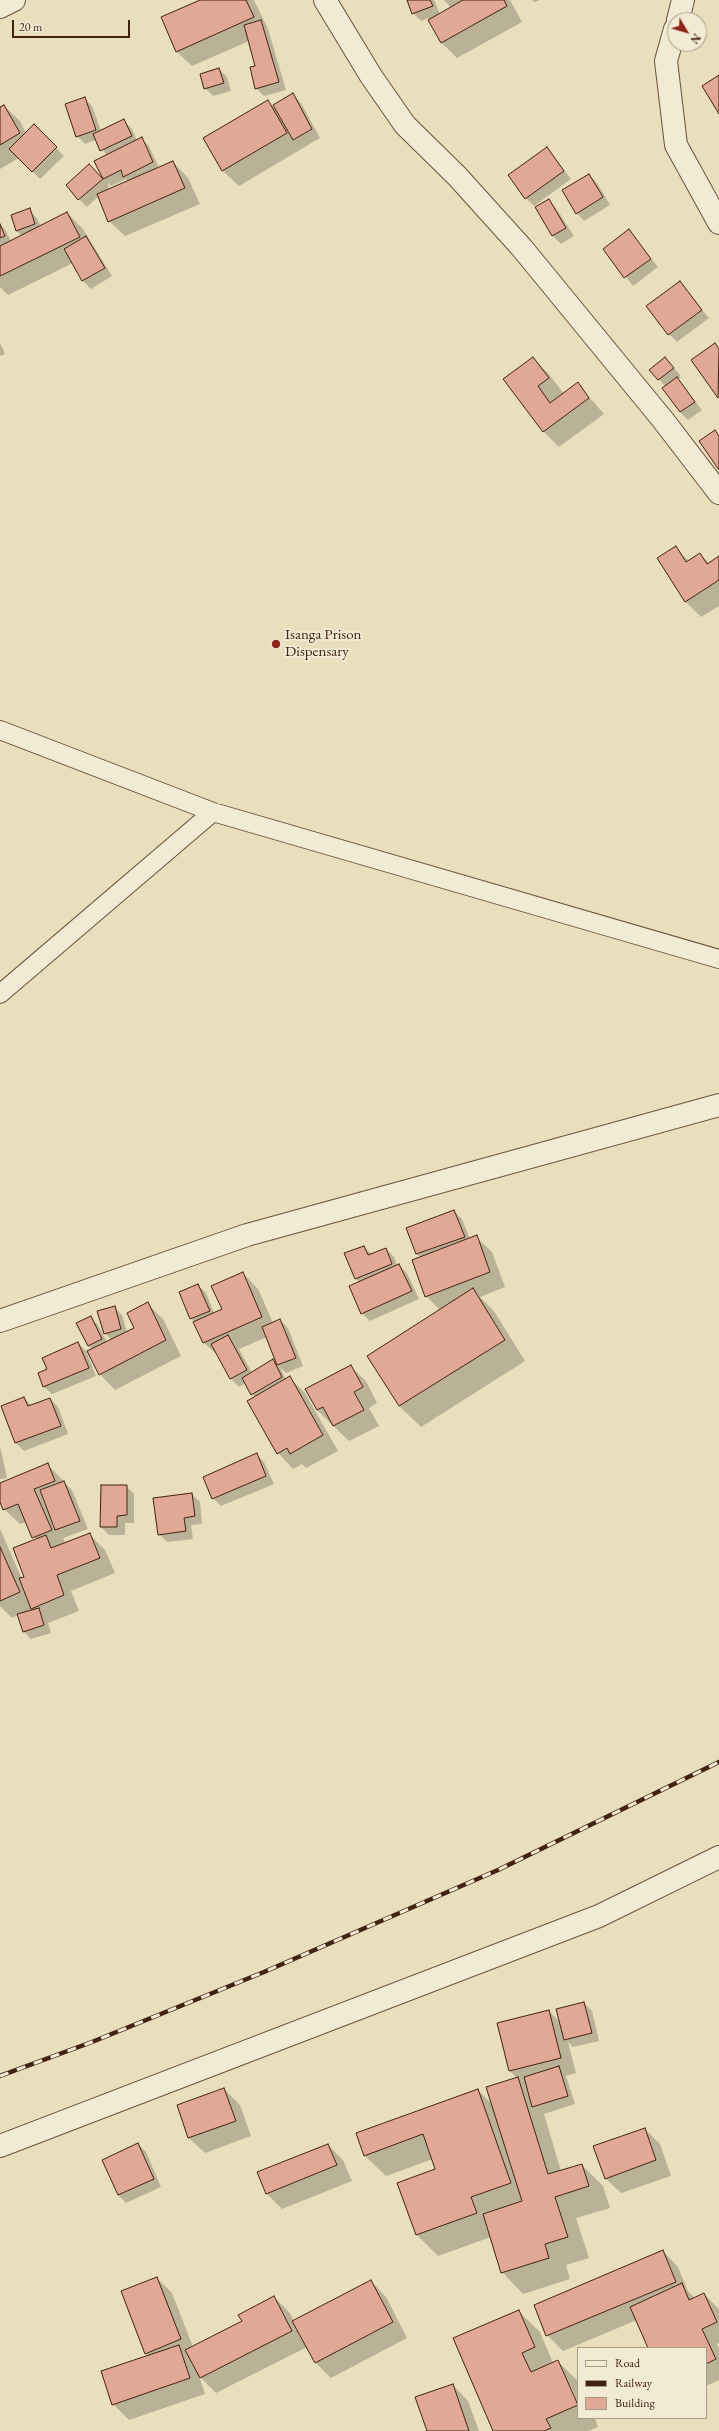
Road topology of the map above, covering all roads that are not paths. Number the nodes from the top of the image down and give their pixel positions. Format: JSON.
{"nodes":[{"id":1,"x":14,"y":0,"type":"edge"},
{"id":2,"x":325,"y":0,"type":"edge"},
{"id":3,"x":683,"y":0,"type":"edge"},
{"id":4,"x":0,"y":7,"type":"edge"},
{"id":5,"x":680,"y":12,"type":"edge"},
{"id":6,"x":669,"y":52,"type":"edge"},
{"id":7,"x":719,"y":223,"type":"edge"},
{"id":8,"x":719,"y":493,"type":"edge"},
{"id":9,"x":0,"y":730,"type":"edge"},
{"id":10,"x":213,"y":812,"type":"junction"},
{"id":11,"x":719,"y":959,"type":"edge"},
{"id":12,"x":0,"y":994,"type":"edge"},
{"id":13,"x":719,"y":1105,"type":"edge"},
{"id":14,"x":0,"y":1320,"type":"edge"},
{"id":15,"x":719,"y":1857,"type":"edge"},
{"id":16,"x":0,"y":2146,"type":"edge"}],
"edges":[{"from":1,"to":4,"type":"street"},
{"from":2,"to":8,"type":"street"},
{"from":3,"to":5,"type":"street"},
{"from":6,"to":7,"type":"street"},
{"from":9,"to":10,"type":"lane"},
{"from":10,"to":11,"type":"lane"},
{"from":10,"to":12,"type":"lane"},
{"from":13,"to":14,"type":"street"},
{"from":15,"to":16,"type":"street"}]}
